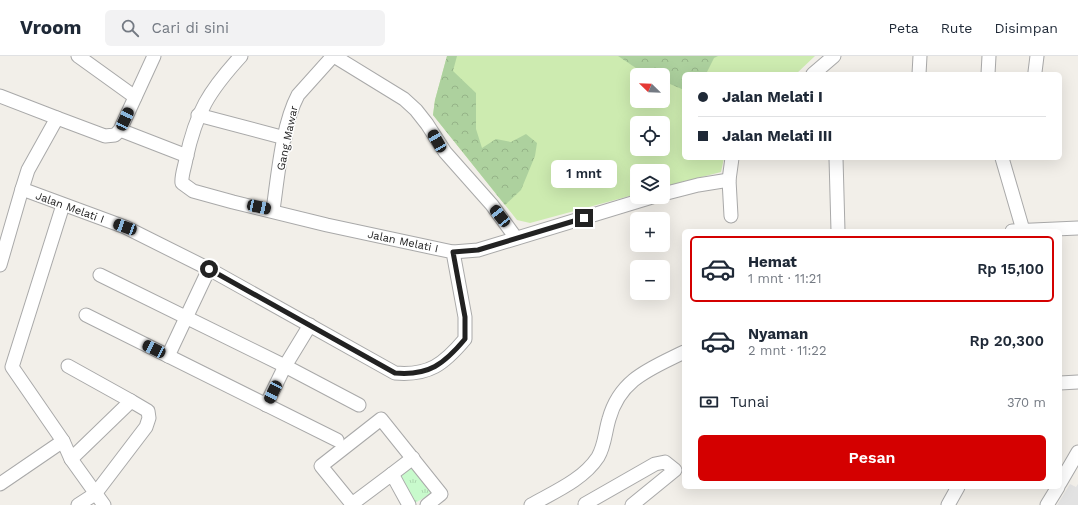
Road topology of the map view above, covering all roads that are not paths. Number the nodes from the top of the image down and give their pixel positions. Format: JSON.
{"nodes":[{"id":1,"x":78,"y":56,"type":"edge"},
{"id":2,"x":154,"y":56,"type":"edge"},
{"id":3,"x":241,"y":56,"type":"edge"},
{"id":4,"x":334,"y":56,"type":"edge"},
{"id":5,"x":834,"y":56,"type":"edge"},
{"id":6,"x":920,"y":56,"type":"edge"},
{"id":7,"x":989,"y":56,"type":"edge"},
{"id":8,"x":1037,"y":56,"type":"edge"},
{"id":9,"x":815,"y":72,"type":"edge"},
{"id":10,"x":919,"y":72,"type":"edge"},
{"id":11,"x":988,"y":72,"type":"edge"},
{"id":12,"x":1035,"y":72,"type":"dead end"},
{"id":13,"x":0,"y":96,"type":"edge"},
{"id":14,"x":135,"y":97,"type":"junction"},
{"id":15,"x":198,"y":115,"type":"junction"},
{"id":16,"x":57,"y":118,"type":"junction"},
{"id":17,"x":120,"y":130,"type":"junction"},
{"id":18,"x":285,"y":138,"type":"junction"},
{"id":19,"x":187,"y":156,"type":"junction"},
{"id":20,"x":732,"y":160,"type":"edge"},
{"id":21,"x":836,"y":160,"type":"edge"},
{"id":22,"x":1002,"y":160,"type":"edge"},
{"id":23,"x":729,"y":180,"type":"junction"},
{"id":24,"x":22,"y":189,"type":"junction"},
{"id":25,"x":670,"y":192,"type":"edge"},
{"id":26,"x":630,"y":204,"type":"edge"},
{"id":27,"x":63,"y":205,"type":"junction"},
{"id":28,"x":273,"y":210,"type":"junction"},
{"id":29,"x":731,"y":216,"type":"dead end"},
{"id":30,"x":1078,"y":228,"type":"edge"},
{"id":31,"x":838,"y":229,"type":"edge"},
{"id":32,"x":1017,"y":229,"type":"edge"},
{"id":33,"x":1048,"y":229,"type":"edge"},
{"id":34,"x":516,"y":238,"type":"junction"},
{"id":35,"x":453,"y":252,"type":"junction"},
{"id":36,"x":0,"y":265,"type":"edge"},
{"id":37,"x":209,"y":269,"type":"junction"},
{"id":38,"x":100,"y":275,"type":"dead end"},
{"id":39,"x":86,"y":315,"type":"dead end"},
{"id":40,"x":186,"y":318,"type":"junction"},
{"id":41,"x":310,"y":325,"type":"junction"},
{"id":42,"x":682,"y":353,"type":"edge"},
{"id":43,"x":168,"y":356,"type":"junction"},
{"id":44,"x":68,"y":366,"type":"dead end"},
{"id":45,"x":285,"y":366,"type":"junction"},
{"id":46,"x":1078,"y":382,"type":"edge"},
{"id":47,"x":1062,"y":383,"type":"edge"},
{"id":48,"x":131,"y":401,"type":"junction"},
{"id":49,"x":266,"y":405,"type":"junction"},
{"id":50,"x":359,"y":405,"type":"dead end"},
{"id":51,"x":337,"y":440,"type":"dead end"},
{"id":52,"x":63,"y":441,"type":"junction"},
{"id":53,"x":1078,"y":452,"type":"edge"},
{"id":54,"x":413,"y":458,"type":"junction"},
{"id":55,"x":71,"y":459,"type":"junction"},
{"id":56,"x":392,"y":474,"type":"junction"},
{"id":57,"x":1062,"y":480,"type":"edge"},
{"id":58,"x":0,"y":484,"type":"edge"},
{"id":59,"x":957,"y":489,"type":"edge"},
{"id":60,"x":1057,"y":489,"type":"edge"},
{"id":61,"x":95,"y":494,"type":"junction"},
{"id":62,"x":78,"y":505,"type":"edge"},
{"id":63,"x":104,"y":505,"type":"edge"},
{"id":64,"x":409,"y":505,"type":"edge"},
{"id":65,"x":427,"y":505,"type":"edge"},
{"id":66,"x":531,"y":505,"type":"edge"},
{"id":67,"x":586,"y":505,"type":"edge"},
{"id":68,"x":632,"y":505,"type":"edge"},
{"id":69,"x":948,"y":505,"type":"edge"},
{"id":70,"x":1046,"y":505,"type":"edge"}],
"edges":[{"from":1,"to":14,"type":"street"},
{"from":2,"to":14,"type":"street"},
{"from":3,"to":15,"type":"street","name":"Jalan Melati I"},
{"from":4,"to":18,"type":"street","name":"Gang Mawar"},
{"from":4,"to":34,"type":"street"},
{"from":5,"to":9,"type":"street"},
{"from":6,"to":10,"type":"street"},
{"from":7,"to":11,"type":"street"},
{"from":8,"to":12,"type":"street"},
{"from":13,"to":16,"type":"street"},
{"from":14,"to":17,"type":"street"},
{"from":15,"to":18,"type":"street"},
{"from":15,"to":19,"type":"street","name":"Jalan Melati I"},
{"from":16,"to":17,"type":"street"},
{"from":16,"to":24,"type":"street","name":"Jalan Melati I"},
{"from":17,"to":19,"type":"street"},
{"from":18,"to":28,"type":"street","name":"Gang Mawar"},
{"from":19,"to":28,"type":"street","name":"Jalan Melati I"},
{"from":20,"to":23,"type":"street"},
{"from":21,"to":31,"type":"street"},
{"from":22,"to":32,"type":"street"},
{"from":23,"to":25,"type":"street"},
{"from":23,"to":29,"type":"street"},
{"from":24,"to":27,"type":"street","name":"Jalan Melati I"},
{"from":24,"to":36,"type":"street"},
{"from":26,"to":34,"type":"street"},
{"from":27,"to":37,"type":"street","name":"Jalan Melati I"},
{"from":27,"to":52,"type":"street"},
{"from":28,"to":35,"type":"street","name":"Jalan Melati I"},
{"from":30,"to":33,"type":"street"},
{"from":34,"to":35,"type":"street"},
{"from":35,"to":41,"type":"street","name":"Jalan Melati I"},
{"from":37,"to":40,"type":"street"},
{"from":37,"to":41,"type":"street","name":"Jalan Melati I"},
{"from":38,"to":40,"type":"street"},
{"from":39,"to":43,"type":"street"},
{"from":40,"to":43,"type":"street"},
{"from":40,"to":45,"type":"street"},
{"from":41,"to":45,"type":"street"},
{"from":42,"to":66,"type":"street"},
{"from":43,"to":49,"type":"street"},
{"from":44,"to":48,"type":"street"},
{"from":45,"to":49,"type":"street"},
{"from":45,"to":50,"type":"street"},
{"from":46,"to":47,"type":"street"},
{"from":48,"to":55,"type":"street"},
{"from":48,"to":61,"type":"street"},
{"from":49,"to":51,"type":"street"},
{"from":52,"to":55,"type":"street"},
{"from":52,"to":58,"type":"street"},
{"from":53,"to":57,"type":"street"},
{"from":54,"to":56,"type":"street"},
{"from":54,"to":56,"type":"street"},
{"from":54,"to":65,"type":"street"},
{"from":55,"to":61,"type":"street"},
{"from":56,"to":64,"type":"street"},
{"from":59,"to":69,"type":"street"},
{"from":60,"to":70,"type":"street"},
{"from":61,"to":62,"type":"street"},
{"from":61,"to":63,"type":"street"},
{"from":67,"to":68,"type":"street"}]}
